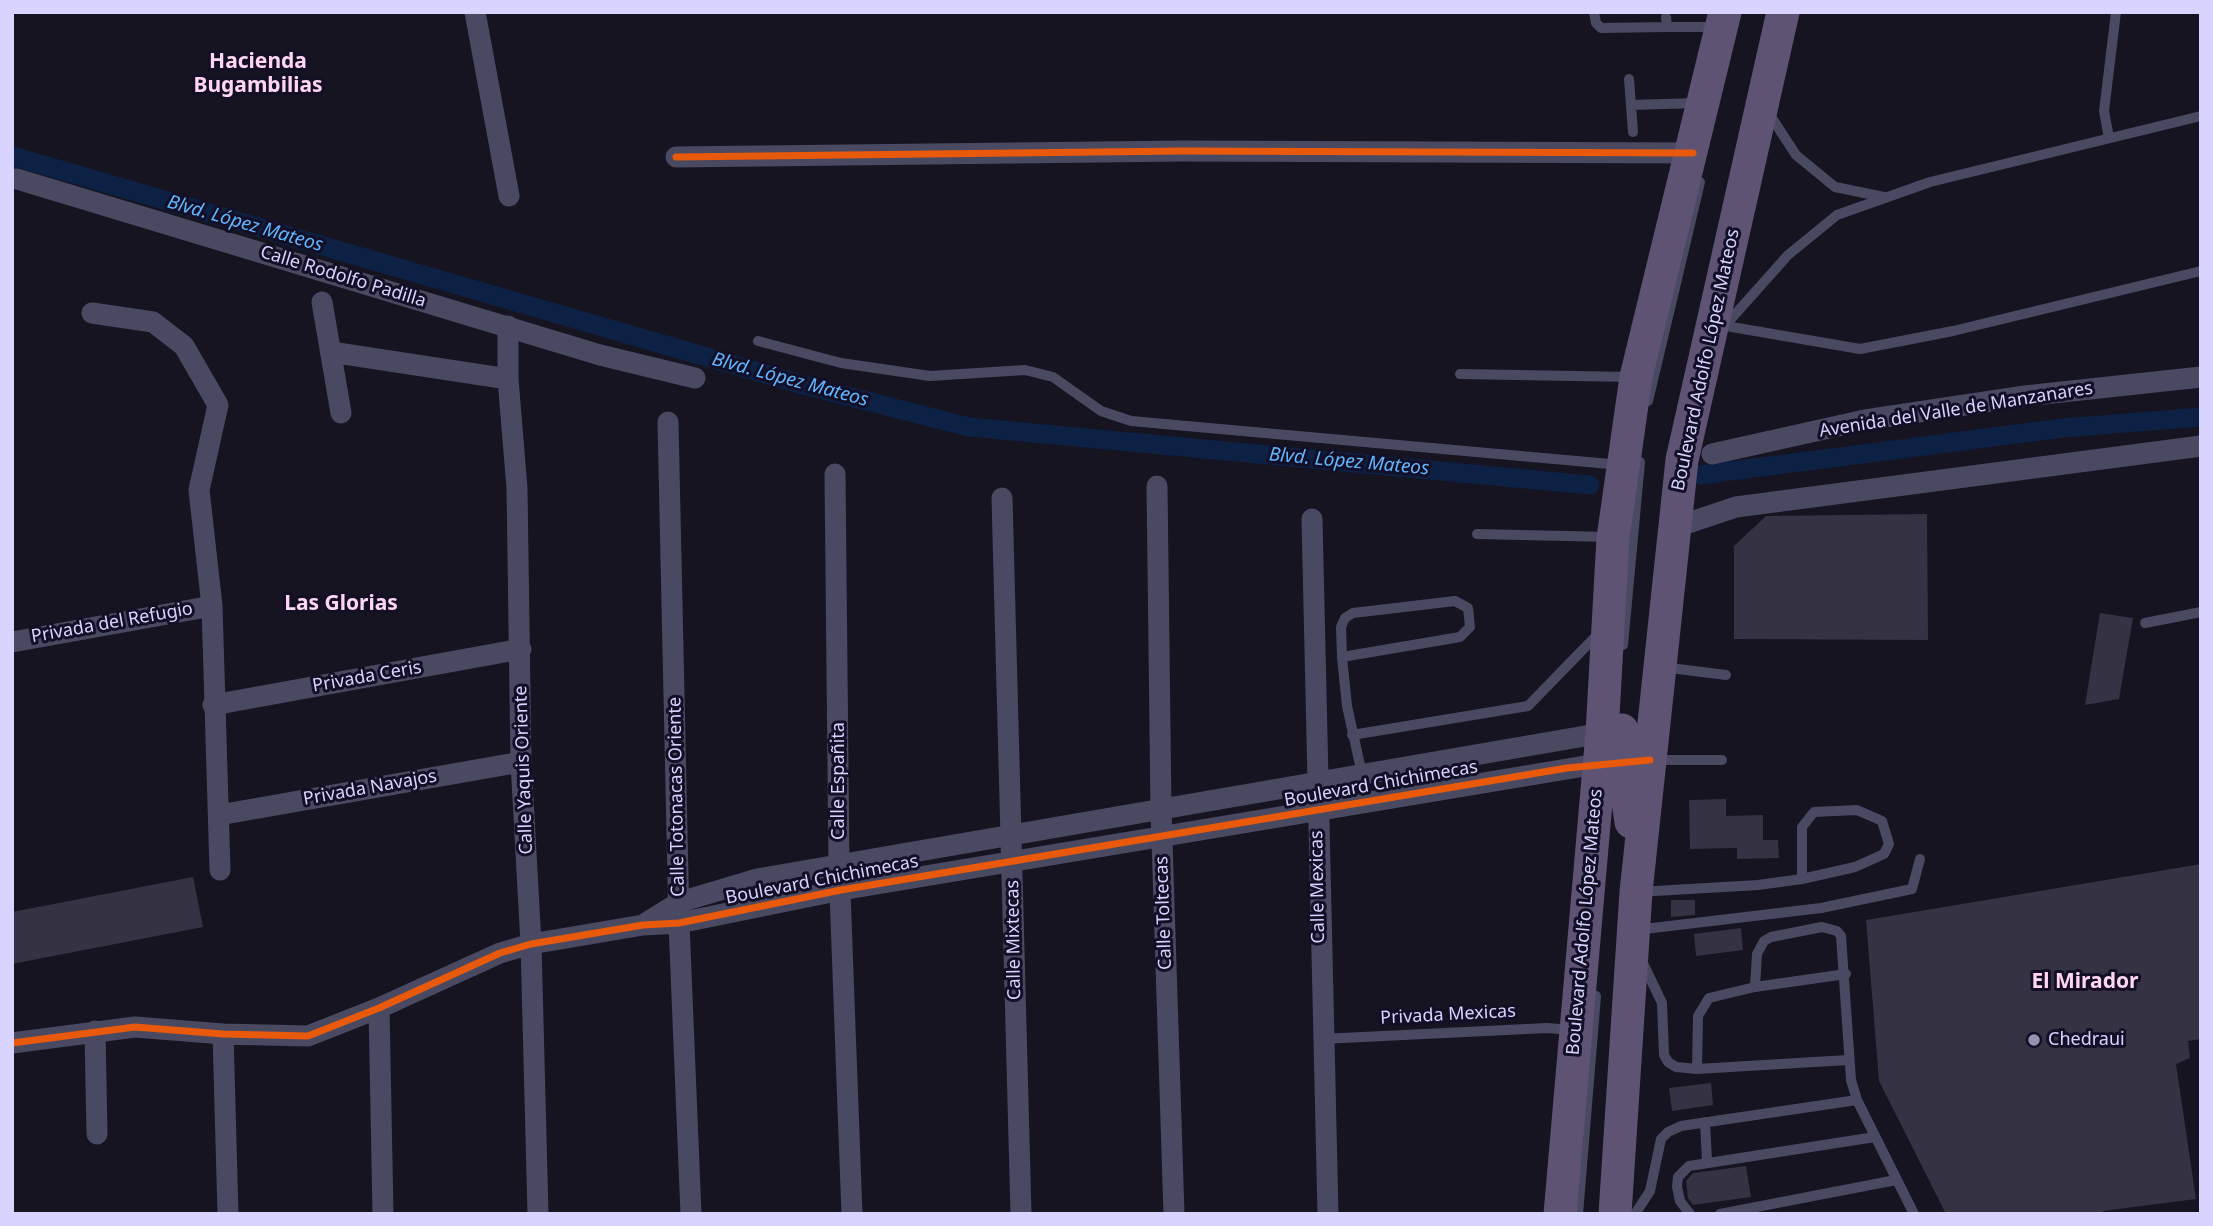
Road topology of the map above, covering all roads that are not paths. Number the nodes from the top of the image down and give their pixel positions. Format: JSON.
{"nodes":[{"id":1,"x":475,"y":12,"type":"edge"},
{"id":2,"x":1594,"y":12,"type":"edge"},
{"id":3,"x":1783,"y":12,"type":"edge"},
{"id":4,"x":2116,"y":12,"type":"edge"},
{"id":5,"x":1723,"y":20,"type":"edge"},
{"id":6,"x":1629,"y":79,"type":"dead end"},
{"id":7,"x":1704,"y":102,"type":"junction"},
{"id":8,"x":1763,"y":103,"type":"junction"},
{"id":9,"x":1631,"y":105,"type":"junction"},
{"id":10,"x":2201,"y":116,"type":"edge"},
{"id":11,"x":1633,"y":132,"type":"dead end"},
{"id":12,"x":2109,"y":138,"type":"junction"},
{"id":13,"x":676,"y":158,"type":"dead end"},
{"id":14,"x":1698,"y":162,"type":"junction"},
{"id":15,"x":17,"y":179,"type":"dead end"},
{"id":16,"x":509,"y":196,"type":"dead end"},
{"id":17,"x":1887,"y":198,"type":"junction"},
{"id":18,"x":2201,"y":271,"type":"edge"},
{"id":19,"x":321,"y":302,"type":"dead end"},
{"id":20,"x":92,"y":313,"type":"dead end"},
{"id":21,"x":508,"y":326,"type":"junction"},
{"id":22,"x":1716,"y":336,"type":"junction"},
{"id":23,"x":758,"y":341,"type":"dead end"},
{"id":24,"x":331,"y":352,"type":"junction"},
{"id":25,"x":1460,"y":374,"type":"dead end"},
{"id":26,"x":1636,"y":377,"type":"junction"},
{"id":27,"x":2201,"y":377,"type":"edge"},
{"id":28,"x":695,"y":378,"type":"dead end"},
{"id":29,"x":508,"y":379,"type":"junction"},
{"id":30,"x":341,"y":413,"type":"dead end"},
{"id":31,"x":1646,"y":417,"type":"dead end"},
{"id":32,"x":668,"y":422,"type":"dead end"},
{"id":33,"x":2201,"y":446,"type":"edge"},
{"id":34,"x":1713,"y":454,"type":"dead end"},
{"id":35,"x":1633,"y":458,"type":"junction"},
{"id":36,"x":835,"y":474,"type":"dead end"},
{"id":37,"x":1157,"y":486,"type":"dead end"},
{"id":38,"x":1002,"y":498,"type":"dead end"},
{"id":39,"x":1312,"y":519,"type":"dead end"},
{"id":40,"x":1666,"y":524,"type":"junction"},
{"id":41,"x":1477,"y":534,"type":"dead end"},
{"id":42,"x":1613,"y":537,"type":"junction"},
{"id":43,"x":212,"y":606,"type":"junction"},
{"id":44,"x":2201,"y":612,"type":"edge"},
{"id":45,"x":2145,"y":623,"type":"dead end"},
{"id":46,"x":1606,"y":626,"type":"junction"},
{"id":47,"x":12,"y":642,"type":"edge"},
{"id":48,"x":521,"y":649,"type":"junction"},
{"id":49,"x":1342,"y":657,"type":"junction"},
{"id":50,"x":1622,"y":661,"type":"dead end"},
{"id":51,"x":1660,"y":666,"type":"junction"},
{"id":52,"x":1726,"y":676,"type":"dead end"},
{"id":53,"x":213,"y":705,"type":"junction"},
{"id":54,"x":1352,"y":735,"type":"junction"},
{"id":55,"x":1722,"y":760,"type":"dead end"},
{"id":56,"x":521,"y":762,"type":"junction"},
{"id":57,"x":1624,"y":764,"type":"junction"},
{"id":58,"x":1362,"y":774,"type":"junction"},
{"id":59,"x":1316,"y":782,"type":"junction"},
{"id":60,"x":1161,"y":810,"type":"junction"},
{"id":61,"x":1316,"y":811,"type":"junction"},
{"id":62,"x":219,"y":815,"type":"junction"},
{"id":63,"x":1013,"y":836,"type":"junction"},
{"id":64,"x":1162,"y":838,"type":"junction"},
{"id":65,"x":1920,"y":859,"type":"dead end"},
{"id":66,"x":1012,"y":862,"type":"junction"},
{"id":67,"x":839,"y":866,"type":"junction"},
{"id":68,"x":219,"y":870,"type":"dead end"},
{"id":69,"x":1802,"y":879,"type":"junction"},
{"id":70,"x":841,"y":890,"type":"junction"},
{"id":71,"x":1636,"y":892,"type":"junction"},
{"id":72,"x":679,"y":913,"type":"junction"},
{"id":73,"x":1633,"y":937,"type":"junction"},
{"id":74,"x":531,"y":944,"type":"junction"},
{"id":75,"x":1846,"y":974,"type":"junction"},
{"id":76,"x":1596,"y":987,"type":"dead end"},
{"id":77,"x":1755,"y":987,"type":"junction"},
{"id":78,"x":379,"y":1008,"type":"junction"},
{"id":79,"x":1576,"y":1030,"type":"junction"},
{"id":80,"x":95,"y":1031,"type":"junction"},
{"id":81,"x":223,"y":1034,"type":"junction"},
{"id":82,"x":1322,"y":1039,"type":"junction"},
{"id":83,"x":12,"y":1043,"type":"edge"},
{"id":84,"x":1613,"y":1052,"type":"dead end"},
{"id":85,"x":1848,"y":1060,"type":"junction"},
{"id":86,"x":1698,"y":1069,"type":"junction"},
{"id":87,"x":1857,"y":1100,"type":"junction"},
{"id":88,"x":1705,"y":1122,"type":"junction"},
{"id":89,"x":97,"y":1134,"type":"dead end"},
{"id":90,"x":1875,"y":1137,"type":"junction"},
{"id":91,"x":1707,"y":1161,"type":"junction"},
{"id":92,"x":1896,"y":1180,"type":"junction"},
{"id":93,"x":1581,"y":1212,"type":"edge"},
{"id":94,"x":229,"y":1214,"type":"edge"},
{"id":95,"x":383,"y":1214,"type":"edge"},
{"id":96,"x":538,"y":1214,"type":"edge"},
{"id":97,"x":691,"y":1214,"type":"edge"},
{"id":98,"x":852,"y":1214,"type":"edge"},
{"id":99,"x":1021,"y":1214,"type":"edge"},
{"id":100,"x":1174,"y":1214,"type":"edge"},
{"id":101,"x":1328,"y":1214,"type":"edge"},
{"id":102,"x":1615,"y":1214,"type":"edge"},
{"id":103,"x":1636,"y":1214,"type":"edge"},
{"id":104,"x":1690,"y":1214,"type":"edge"},
{"id":105,"x":1720,"y":1214,"type":"edge"},
{"id":106,"x":1914,"y":1214,"type":"edge"}],
"edges":[{"from":1,"to":16,"type":"street"},
{"from":2,"to":5,"type":"lane"},
{"from":3,"to":8,"type":"main road","name":"Boulevard Adolfo López Mateos"},
{"from":4,"to":12,"type":"lane"},
{"from":5,"to":7,"type":"main road","name":"Boulevard Adolfo López Mateos"},
{"from":6,"to":9,"type":"lane"},
{"from":7,"to":9,"type":"lane"},
{"from":7,"to":14,"type":"main road","name":"Boulevard Adolfo López Mateos"},
{"from":8,"to":17,"type":"lane"},
{"from":8,"to":22,"type":"main road","name":"Boulevard Adolfo López Mateos"},
{"from":9,"to":11,"type":"lane"},
{"from":10,"to":12,"type":"lane"},
{"from":12,"to":17,"type":"lane"},
{"from":13,"to":14,"type":"street"},
{"from":14,"to":26,"type":"main road","name":"Boulevard Adolfo López Mateos"},
{"from":14,"to":31,"type":"lane"},
{"from":15,"to":21,"type":"street","name":"Calle Rodolfo Padilla"},
{"from":17,"to":22,"type":"lane"},
{"from":18,"to":22,"type":"lane"},
{"from":19,"to":24,"type":"street"},
{"from":20,"to":43,"type":"street"},
{"from":21,"to":28,"type":"street","name":"Calle Rodolfo Padilla"},
{"from":21,"to":29,"type":"street","name":"Calle Yaquis Oriente"},
{"from":22,"to":40,"type":"main road","name":"Boulevard Adolfo López Mateos"},
{"from":23,"to":35,"type":"lane"},
{"from":24,"to":29,"type":"street"},
{"from":24,"to":30,"type":"street"},
{"from":25,"to":26,"type":"lane"},
{"from":26,"to":35,"type":"main road","name":"Boulevard Adolfo López Mateos"},
{"from":27,"to":34,"type":"street","name":"Avenida del Valle de Manzanares"},
{"from":29,"to":48,"type":"street","name":"Calle Yaquis Oriente"},
{"from":32,"to":72,"type":"street","name":"Calle Totonacas Oriente"},
{"from":33,"to":40,"type":"street"},
{"from":35,"to":42,"type":"main road","name":"Boulevard Adolfo López Mateos"},
{"from":35,"to":50,"type":"lane"},
{"from":36,"to":67,"type":"street","name":"Calle Españita"},
{"from":37,"to":60,"type":"street","name":"Calle Toltecas"},
{"from":38,"to":63,"type":"street","name":"Calle Mixtecas"},
{"from":39,"to":59,"type":"street","name":"Calle Mexicas"},
{"from":40,"to":51,"type":"main road","name":"Boulevard Adolfo López Mateos"},
{"from":41,"to":42,"type":"lane"},
{"from":42,"to":46,"type":"main road","name":"Boulevard Adolfo López Mateos"},
{"from":43,"to":47,"type":"street","name":"Privada del Refugio"},
{"from":43,"to":53,"type":"street"},
{"from":44,"to":45,"type":"lane"},
{"from":46,"to":54,"type":"lane"},
{"from":46,"to":57,"type":"main road","name":"Boulevard Adolfo López Mateos"},
{"from":48,"to":53,"type":"street","name":"Privada Ceris"},
{"from":48,"to":56,"type":"street","name":"Calle Yaquis Oriente"},
{"from":49,"to":49,"type":"lane"},
{"from":49,"to":54,"type":"lane"},
{"from":51,"to":52,"type":"lane"},
{"from":51,"to":57,"type":"main road","name":"Boulevard Adolfo López Mateos"},
{"from":53,"to":62,"type":"street"},
{"from":54,"to":58,"type":"lane"},
{"from":55,"to":57,"type":"lane"},
{"from":56,"to":62,"type":"street","name":"Privada Navajos"},
{"from":56,"to":74,"type":"street","name":"Calle Yaquis Oriente"},
{"from":57,"to":58,"type":"street","name":"Boulevard Chichimecas"},
{"from":57,"to":61,"type":"street","name":"Boulevard Chichimecas"},
{"from":57,"to":71,"type":"main road","name":"Boulevard Adolfo López Mateos"},
{"from":57,"to":79,"type":"main road","name":"Boulevard Adolfo López Mateos"},
{"from":58,"to":59,"type":"street","name":"Boulevard Chichimecas"},
{"from":59,"to":60,"type":"street","name":"Boulevard Chichimecas"},
{"from":59,"to":61,"type":"street","name":"Calle Mexicas"},
{"from":60,"to":63,"type":"street","name":"Boulevard Chichimecas"},
{"from":60,"to":64,"type":"street","name":"Calle Toltecas"},
{"from":61,"to":64,"type":"street","name":"Boulevard Chichimecas"},
{"from":61,"to":82,"type":"street","name":"Calle Mexicas"},
{"from":62,"to":68,"type":"street"},
{"from":63,"to":66,"type":"street","name":"Calle Mixtecas"},
{"from":63,"to":67,"type":"street","name":"Boulevard Chichimecas"},
{"from":64,"to":66,"type":"street","name":"Boulevard Chichimecas"},
{"from":64,"to":100,"type":"street","name":"Calle Toltecas"},
{"from":65,"to":73,"type":"lane"},
{"from":66,"to":70,"type":"street","name":"Boulevard Chichimecas"},
{"from":66,"to":99,"type":"street","name":"Calle Mixtecas"},
{"from":67,"to":70,"type":"street","name":"Calle Españita"},
{"from":67,"to":72,"type":"street","name":"Boulevard Chichimecas"},
{"from":69,"to":69,"type":"lane"},
{"from":69,"to":71,"type":"lane"},
{"from":70,"to":72,"type":"street","name":"Boulevard Chichimecas"},
{"from":70,"to":98,"type":"street","name":"Calle Españita"},
{"from":71,"to":73,"type":"main road","name":"Boulevard Adolfo López Mateos"},
{"from":72,"to":74,"type":"street","name":"Boulevard Chichimecas"},
{"from":72,"to":97,"type":"street","name":"Calle Totonacas Oriente"},
{"from":73,"to":86,"type":"lane"},
{"from":73,"to":102,"type":"main road","name":"Boulevard Adolfo López Mateos"},
{"from":74,"to":78,"type":"street","name":"Boulevard Chichimecas"},
{"from":74,"to":96,"type":"street","name":"Calle Yaquis Oriente"},
{"from":75,"to":77,"type":"lane"},
{"from":75,"to":77,"type":"lane"},
{"from":75,"to":85,"type":"lane"},
{"from":76,"to":93,"type":"lane"},
{"from":77,"to":86,"type":"lane"},
{"from":78,"to":81,"type":"street","name":"Boulevard Chichimecas"},
{"from":78,"to":95,"type":"street"},
{"from":79,"to":82,"type":"lane","name":"Privada Mexicas"},
{"from":79,"to":93,"type":"main road","name":"Boulevard Adolfo López Mateos"},
{"from":80,"to":81,"type":"street","name":"Boulevard Chichimecas"},
{"from":80,"to":83,"type":"street","name":"Boulevard Chichimecas"},
{"from":80,"to":89,"type":"street"},
{"from":81,"to":94,"type":"street"},
{"from":82,"to":101,"type":"street","name":"Calle Mexicas"},
{"from":84,"to":93,"type":"lane"},
{"from":85,"to":86,"type":"lane"},
{"from":85,"to":87,"type":"lane"},
{"from":87,"to":88,"type":"lane"},
{"from":87,"to":90,"type":"lane"},
{"from":88,"to":91,"type":"lane"},
{"from":88,"to":103,"type":"lane"},
{"from":90,"to":91,"type":"lane"},
{"from":90,"to":92,"type":"lane"},
{"from":91,"to":104,"type":"lane"},
{"from":92,"to":105,"type":"lane"},
{"from":92,"to":106,"type":"lane"}]}
